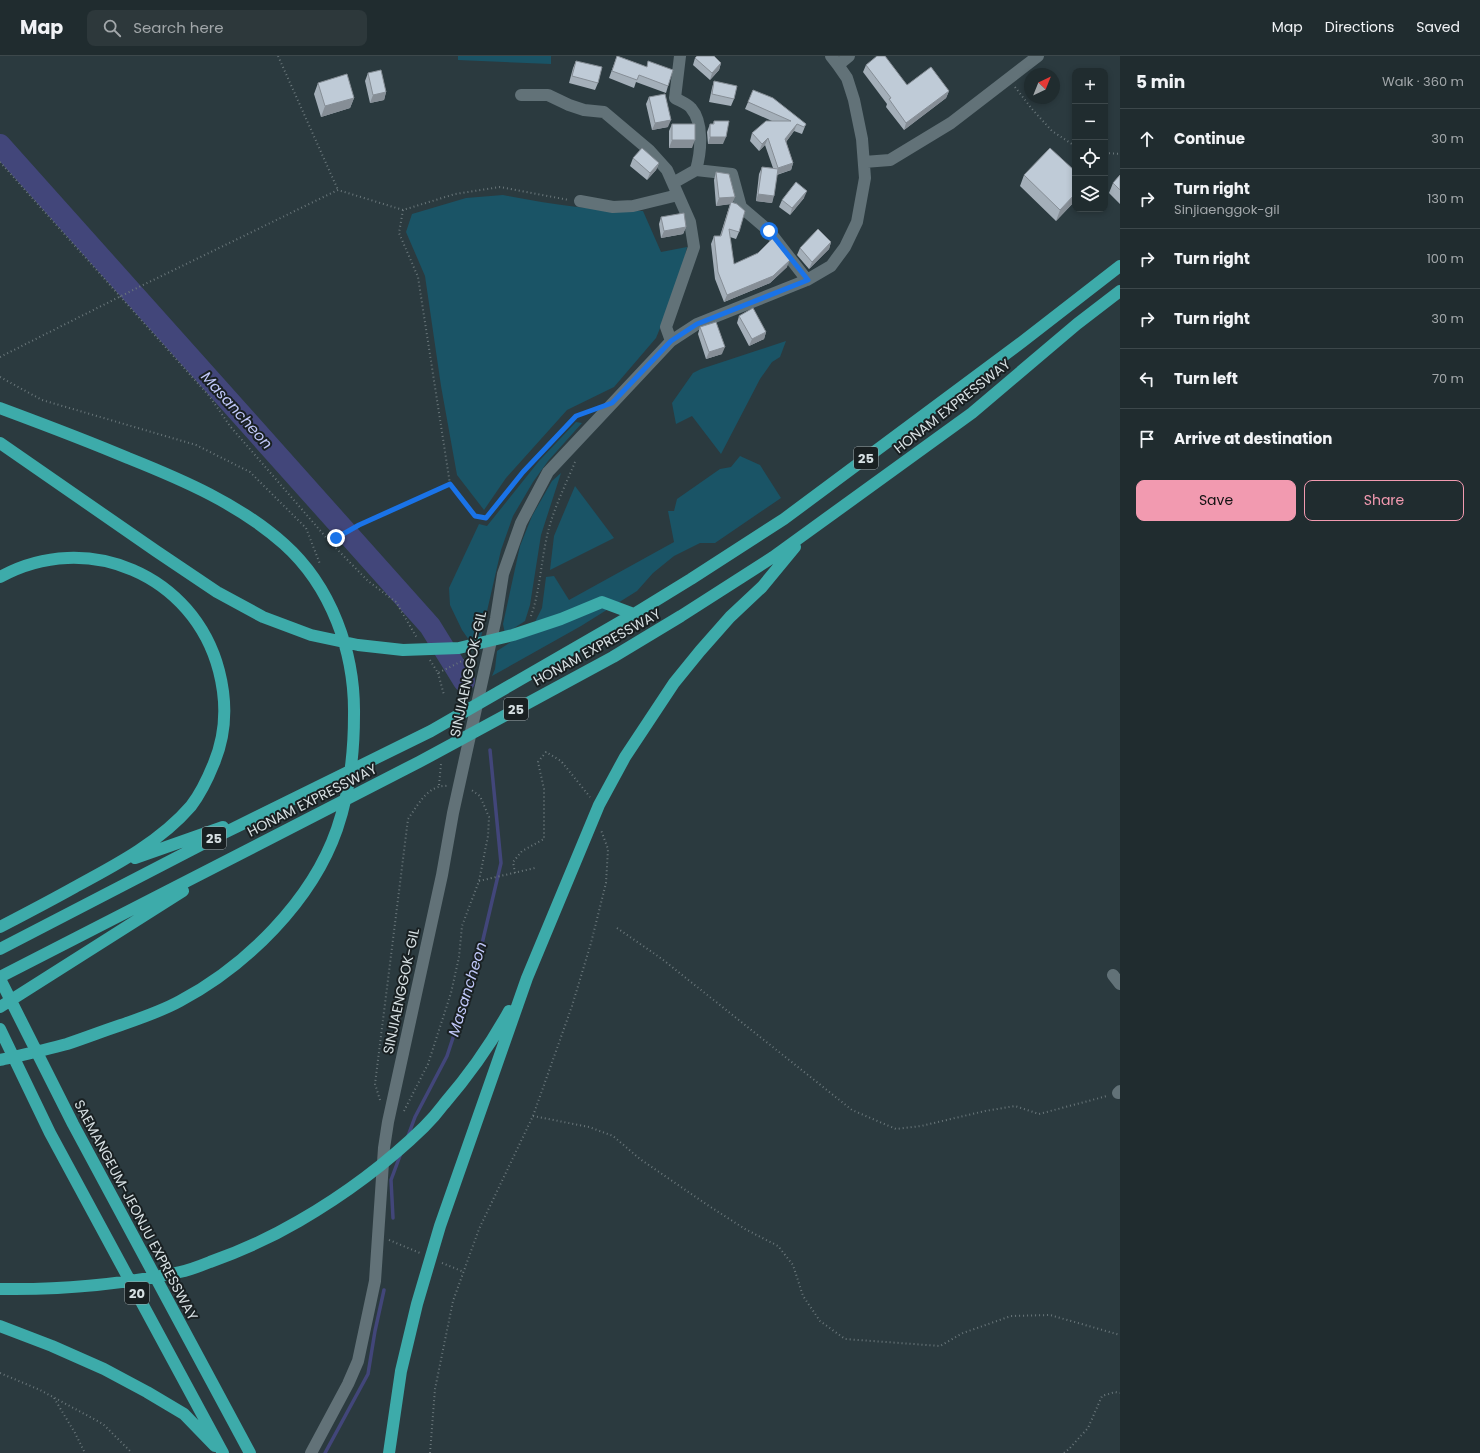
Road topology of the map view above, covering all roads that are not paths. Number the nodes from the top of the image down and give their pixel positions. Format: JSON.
{"nodes":[{"id":1,"x":680,"y":56,"type":"edge"},
{"id":2,"x":849,"y":56,"type":"edge"},
{"id":3,"x":1038,"y":56,"type":"edge"},
{"id":4,"x":834,"y":60,"type":"edge"},
{"id":5,"x":521,"y":95,"type":"dead end"},
{"id":6,"x":864,"y":162,"type":"junction"},
{"id":7,"x":696,"y":170,"type":"junction"},
{"id":8,"x":675,"y":189,"type":"junction"},
{"id":9,"x":580,"y":202,"type":"road end"},
{"id":10,"x":1120,"y":266,"type":"edge"},
{"id":11,"x":808,"y":280,"type":"junction"},
{"id":12,"x":1120,"y":291,"type":"edge"},
{"id":13,"x":671,"y":341,"type":"junction"},
{"id":14,"x":0,"y":408,"type":"edge"},
{"id":15,"x":0,"y":443,"type":"edge"},
{"id":16,"x":806,"y":534,"type":"junction"},
{"id":17,"x":0,"y":577,"type":"edge"},
{"id":18,"x":634,"y":614,"type":"junction"},
{"id":19,"x":272,"y":810,"type":"junction"},
{"id":20,"x":244,"y":851,"type":"junction"},
{"id":21,"x":122,"y":862,"type":"junction"},
{"id":22,"x":0,"y":927,"type":"edge"},
{"id":23,"x":0,"y":949,"type":"edge"},
{"id":24,"x":0,"y":978,"type":"edge"},
{"id":25,"x":527,"y":978,"type":"junction"},
{"id":26,"x":0,"y":1007,"type":"edge"},
{"id":27,"x":0,"y":1030,"type":"edge"},
{"id":28,"x":0,"y":1060,"type":"edge"},
{"id":29,"x":0,"y":1289,"type":"edge"},
{"id":30,"x":0,"y":1326,"type":"edge"},
{"id":31,"x":222,"y":1453,"type":"edge"},
{"id":32,"x":250,"y":1453,"type":"edge"},
{"id":33,"x":311,"y":1453,"type":"edge"},
{"id":34,"x":389,"y":1453,"type":"edge"}],
"edges":[{"from":1,"to":7,"type":"street"},
{"from":2,"to":4,"type":"street"},
{"from":3,"to":6,"type":"street"},
{"from":4,"to":6,"type":"street","name":"SINJIAENGGOK-GIL"},
{"from":5,"to":8,"type":"street"},
{"from":6,"to":11,"type":"street","name":"SINJIAENGGOK-GIL"},
{"from":7,"to":8,"type":"street"},
{"from":7,"to":11,"type":"street"},
{"from":8,"to":9,"type":"street"},
{"from":8,"to":13,"type":"street"},
{"from":10,"to":18,"type":"highway","name":"HONAM EXPRESSWAY","number":"25"},
{"from":11,"to":13,"type":"street","name":"SINJIAENGGOK-GIL"},
{"from":12,"to":16,"type":"highway","name":"HONAM EXPRESSWAY","number":"25"},
{"from":13,"to":33,"type":"street","name":"SINJIAENGGOK-GIL"},
{"from":14,"to":28,"type":"highway"},
{"from":15,"to":18,"type":"highway"},
{"from":16,"to":20,"type":"highway","name":"HONAM EXPRESSWAY","number":"25"},
{"from":16,"to":25,"type":"highway"},
{"from":17,"to":21,"type":"highway"},
{"from":18,"to":19,"type":"highway","name":"HONAM EXPRESSWAY","number":"25"},
{"from":19,"to":21,"type":"highway"},
{"from":19,"to":23,"type":"highway","name":"HONAM EXPRESSWAY","number":"25"},
{"from":20,"to":24,"type":"highway","name":"HONAM EXPRESSWAY","number":"25"},
{"from":20,"to":26,"type":"highway"},
{"from":21,"to":22,"type":"highway"},
{"from":24,"to":32,"type":"highway","name":"SAEMANGEUM-JEONJU EXPRESSWAY","number":"20"},
{"from":25,"to":29,"type":"highway"},
{"from":25,"to":34,"type":"highway"},
{"from":27,"to":31,"type":"highway","number":"20"},
{"from":30,"to":31,"type":"highway"}]}
